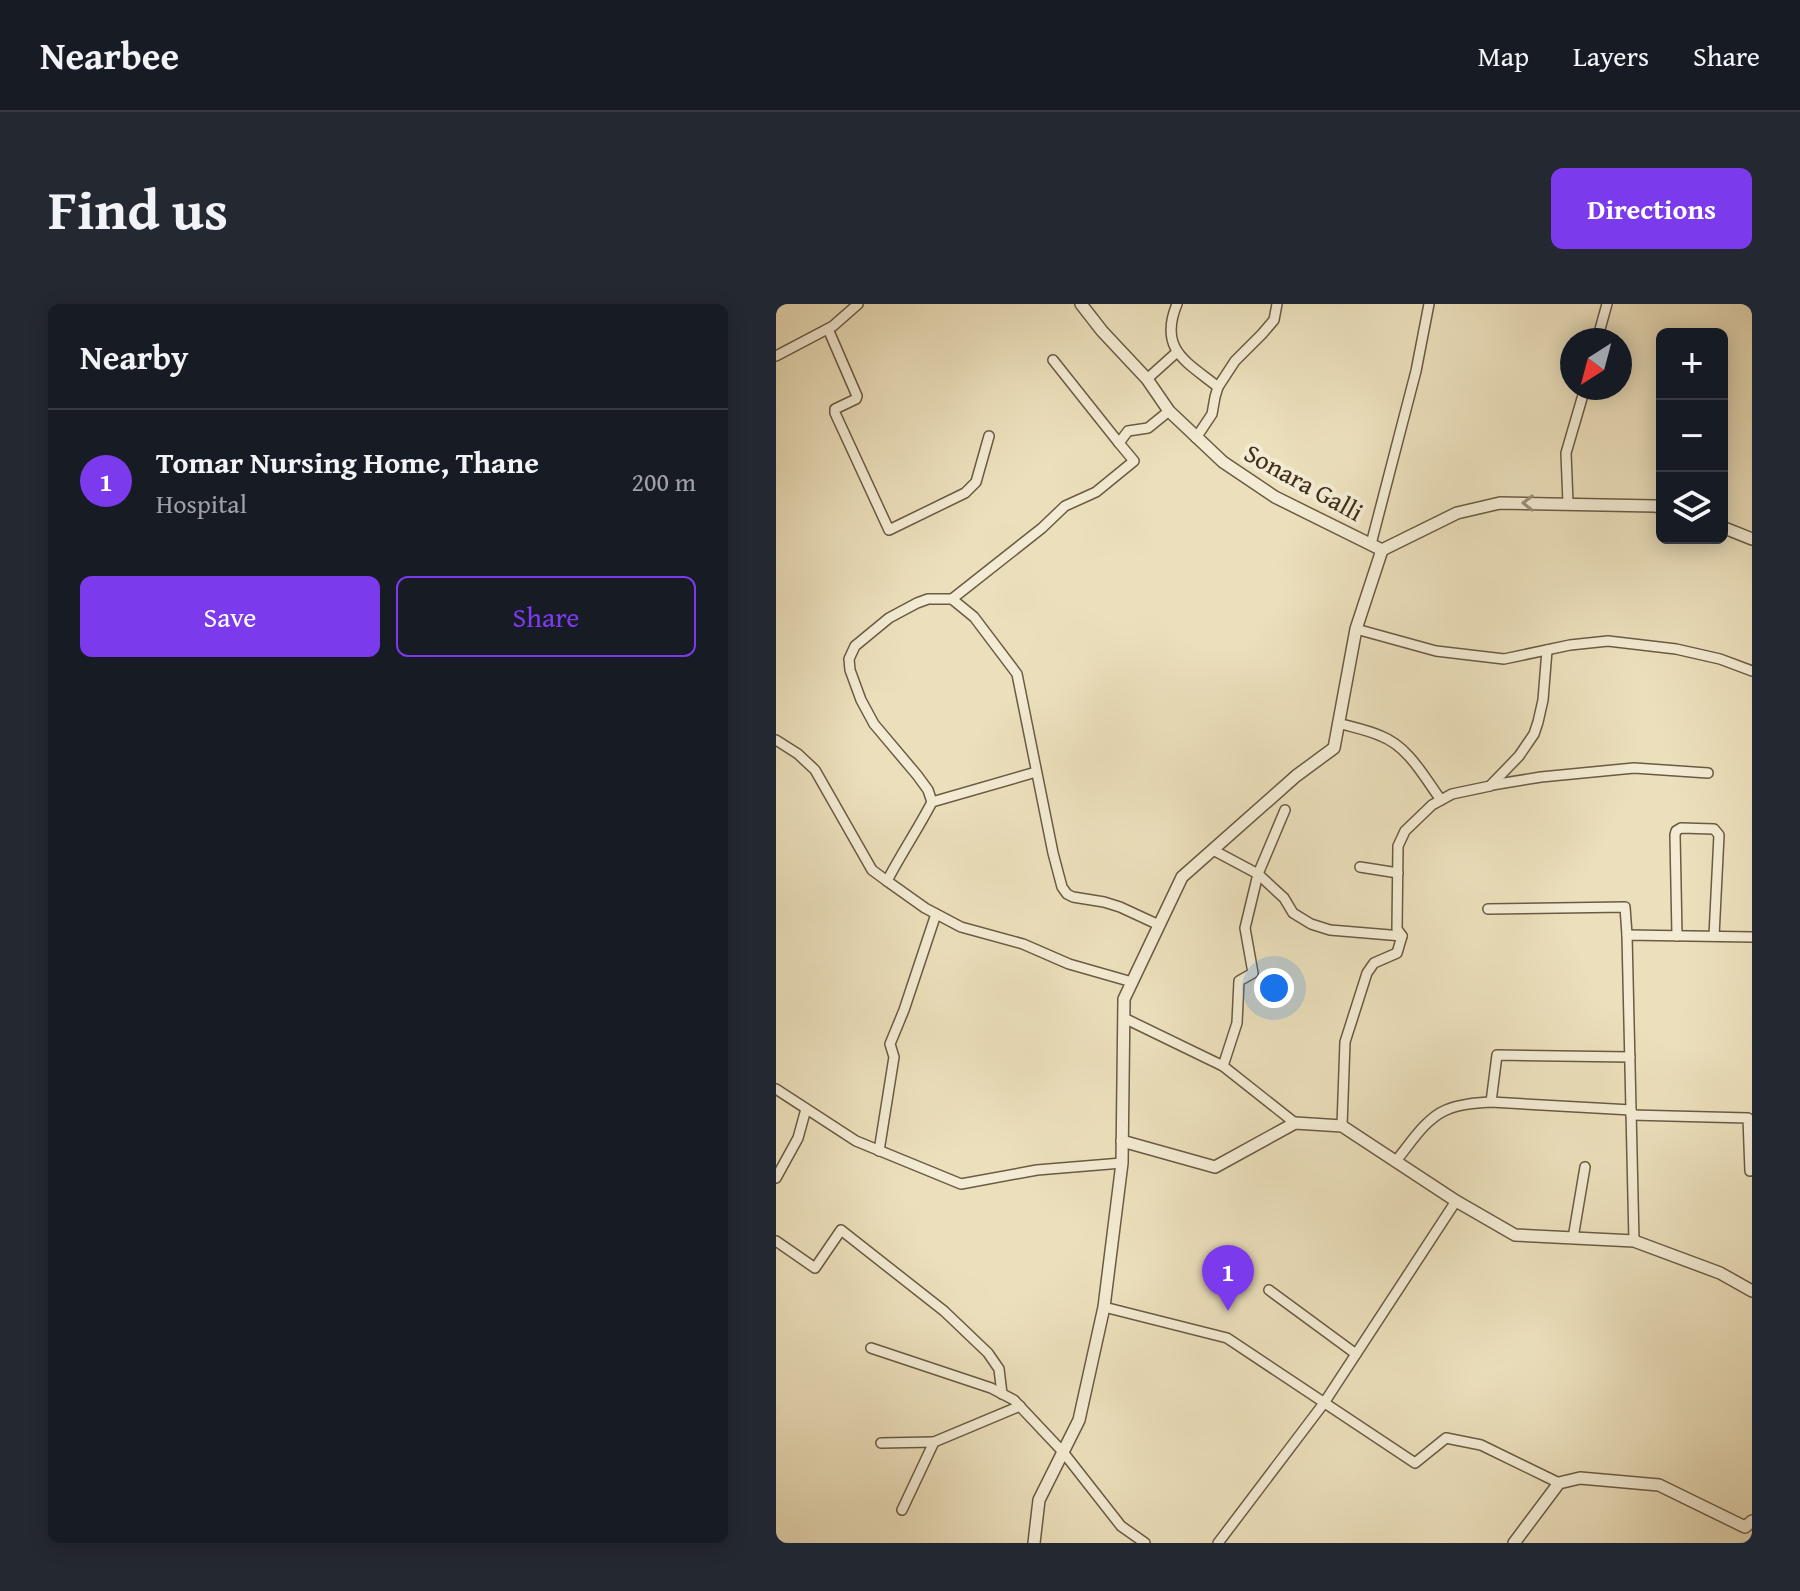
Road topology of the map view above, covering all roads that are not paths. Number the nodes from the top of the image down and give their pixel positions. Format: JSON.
{"nodes":[{"id":1,"x":858,"y":304,"type":"edge"},
{"id":2,"x":1081,"y":304,"type":"edge"},
{"id":3,"x":1177,"y":304,"type":"edge"},
{"id":4,"x":1277,"y":304,"type":"edge"},
{"id":5,"x":1429,"y":304,"type":"edge"},
{"id":6,"x":1607,"y":304,"type":"edge"},
{"id":7,"x":1600,"y":328,"type":"edge"},
{"id":8,"x":828,"y":329,"type":"junction"},
{"id":9,"x":1177,"y":352,"type":"junction"},
{"id":10,"x":776,"y":356,"type":"edge"},
{"id":11,"x":1053,"y":360,"type":"dead end"},
{"id":12,"x":1147,"y":379,"type":"junction"},
{"id":13,"x":1218,"y":387,"type":"junction"},
{"id":14,"x":1581,"y":400,"type":"edge"},
{"id":15,"x":1169,"y":411,"type":"junction"},
{"id":16,"x":989,"y":436,"type":"dead end"},
{"id":17,"x":1196,"y":438,"type":"junction"},
{"id":18,"x":1119,"y":443,"type":"junction"},
{"id":19,"x":1568,"y":503,"type":"junction"},
{"id":20,"x":1656,"y":506,"type":"edge"},
{"id":21,"x":1728,"y":529,"type":"edge"},
{"id":22,"x":1752,"y":539,"type":"edge"},
{"id":23,"x":1377,"y":547,"type":"junction"},
{"id":24,"x":952,"y":599,"type":"junction"},
{"id":25,"x":1356,"y":629,"type":"junction"},
{"id":26,"x":1547,"y":650,"type":"junction"},
{"id":27,"x":1752,"y":671,"type":"edge"},
{"id":28,"x":1338,"y":723,"type":"junction"},
{"id":29,"x":776,"y":740,"type":"edge"},
{"id":30,"x":1036,"y":772,"type":"junction"},
{"id":31,"x":1708,"y":773,"type":"dead end"},
{"id":32,"x":1490,"y":786,"type":"junction"},
{"id":33,"x":1441,"y":800,"type":"junction"},
{"id":34,"x":932,"y":802,"type":"junction"},
{"id":35,"x":1285,"y":810,"type":"dead end"},
{"id":36,"x":1213,"y":850,"type":"junction"},
{"id":37,"x":1360,"y":867,"type":"dead end"},
{"id":38,"x":1398,"y":873,"type":"junction"},
{"id":39,"x":1258,"y":874,"type":"junction"},
{"id":40,"x":887,"y":881,"type":"junction"},
{"id":41,"x":1488,"y":909,"type":"dead end"},
{"id":42,"x":936,"y":914,"type":"junction"},
{"id":43,"x":1159,"y":925,"type":"junction"},
{"id":44,"x":1627,"y":935,"type":"junction"},
{"id":45,"x":1402,"y":936,"type":"junction"},
{"id":46,"x":1677,"y":936,"type":"junction"},
{"id":47,"x":1714,"y":936,"type":"junction"},
{"id":48,"x":1752,"y":937,"type":"edge"},
{"id":49,"x":1132,"y":982,"type":"junction"},
{"id":50,"x":1124,"y":1018,"type":"junction"},
{"id":51,"x":1630,"y":1057,"type":"junction"},
{"id":52,"x":1223,"y":1066,"type":"junction"},
{"id":53,"x":776,"y":1089,"type":"edge"},
{"id":54,"x":1491,"y":1102,"type":"junction"},
{"id":55,"x":806,"y":1109,"type":"junction"},
{"id":56,"x":1631,"y":1112,"type":"junction"},
{"id":57,"x":1295,"y":1123,"type":"junction"},
{"id":58,"x":1342,"y":1126,"type":"junction"},
{"id":59,"x":1122,"y":1141,"type":"junction"},
{"id":60,"x":879,"y":1151,"type":"junction"},
{"id":61,"x":1396,"y":1161,"type":"junction"},
{"id":62,"x":1122,"y":1163,"type":"junction"},
{"id":63,"x":1585,"y":1167,"type":"dead end"},
{"id":64,"x":1750,"y":1171,"type":"dead end"},
{"id":65,"x":776,"y":1178,"type":"edge"},
{"id":66,"x":1456,"y":1201,"type":"junction"},
{"id":67,"x":1573,"y":1238,"type":"junction"},
{"id":68,"x":776,"y":1241,"type":"edge"},
{"id":69,"x":1634,"y":1241,"type":"junction"},
{"id":70,"x":1269,"y":1290,"type":"dead end"},
{"id":71,"x":1752,"y":1291,"type":"edge"},
{"id":72,"x":1104,"y":1307,"type":"junction"},
{"id":73,"x":871,"y":1348,"type":"dead end"},
{"id":74,"x":1356,"y":1354,"type":"junction"},
{"id":75,"x":1002,"y":1394,"type":"junction"},
{"id":76,"x":1324,"y":1403,"type":"junction"},
{"id":77,"x":1020,"y":1406,"type":"junction"},
{"id":78,"x":934,"y":1442,"type":"junction"},
{"id":79,"x":881,"y":1443,"type":"dead end"},
{"id":80,"x":1063,"y":1452,"type":"junction"},
{"id":81,"x":1559,"y":1483,"type":"junction"},
{"id":82,"x":902,"y":1510,"type":"dead end"},
{"id":83,"x":1750,"y":1526,"type":"edge"},
{"id":84,"x":1034,"y":1543,"type":"edge"},
{"id":85,"x":1145,"y":1543,"type":"edge"},
{"id":86,"x":1218,"y":1543,"type":"edge"},
{"id":87,"x":1514,"y":1543,"type":"edge"}],
"edges":[{"from":1,"to":8,"type":"street"},
{"from":2,"to":12,"type":"street","name":"Sonara Galli"},
{"from":3,"to":9,"type":"street"},
{"from":4,"to":13,"type":"street"},
{"from":5,"to":23,"type":"street"},
{"from":6,"to":7,"type":"street"},
{"from":8,"to":10,"type":"street"},
{"from":8,"to":16,"type":"street"},
{"from":9,"to":12,"type":"street"},
{"from":9,"to":13,"type":"street"},
{"from":11,"to":18,"type":"street"},
{"from":12,"to":15,"type":"street","name":"Sonara Galli"},
{"from":13,"to":17,"type":"street"},
{"from":14,"to":19,"type":"street"},
{"from":15,"to":17,"type":"street","name":"Sonara Galli"},
{"from":15,"to":18,"type":"street"},
{"from":17,"to":23,"type":"street","name":"Sonara Galli"},
{"from":18,"to":24,"type":"street"},
{"from":19,"to":20,"type":"street"},
{"from":19,"to":23,"type":"street","one_way":true},
{"from":21,"to":22,"type":"street"},
{"from":23,"to":25,"type":"street"},
{"from":24,"to":30,"type":"street"},
{"from":24,"to":34,"type":"street"},
{"from":25,"to":26,"type":"street"},
{"from":25,"to":28,"type":"street"},
{"from":26,"to":27,"type":"street"},
{"from":26,"to":32,"type":"street"},
{"from":28,"to":33,"type":"street"},
{"from":28,"to":36,"type":"street"},
{"from":29,"to":40,"type":"street"},
{"from":30,"to":34,"type":"street"},
{"from":30,"to":43,"type":"street"},
{"from":31,"to":32,"type":"street"},
{"from":32,"to":33,"type":"street"},
{"from":33,"to":38,"type":"street"},
{"from":34,"to":40,"type":"street"},
{"from":35,"to":39,"type":"street"},
{"from":36,"to":39,"type":"street"},
{"from":36,"to":43,"type":"street"},
{"from":37,"to":38,"type":"street"},
{"from":38,"to":45,"type":"street"},
{"from":39,"to":45,"type":"street"},
{"from":39,"to":52,"type":"street"},
{"from":40,"to":42,"type":"street"},
{"from":41,"to":44,"type":"street"},
{"from":42,"to":49,"type":"street"},
{"from":42,"to":60,"type":"street"},
{"from":43,"to":49,"type":"street"},
{"from":44,"to":46,"type":"street"},
{"from":44,"to":51,"type":"street"},
{"from":45,"to":58,"type":"street"},
{"from":46,"to":47,"type":"street"},
{"from":46,"to":47,"type":"street"},
{"from":47,"to":48,"type":"street"},
{"from":49,"to":50,"type":"street"},
{"from":50,"to":52,"type":"street"},
{"from":50,"to":59,"type":"street"},
{"from":51,"to":54,"type":"street"},
{"from":51,"to":56,"type":"street"},
{"from":52,"to":57,"type":"street"},
{"from":53,"to":55,"type":"street"},
{"from":54,"to":56,"type":"street"},
{"from":54,"to":61,"type":"street"},
{"from":55,"to":60,"type":"street"},
{"from":55,"to":65,"type":"street"},
{"from":56,"to":64,"type":"street"},
{"from":56,"to":69,"type":"street"},
{"from":57,"to":58,"type":"street"},
{"from":57,"to":59,"type":"street"},
{"from":58,"to":61,"type":"street"},
{"from":59,"to":62,"type":"street"},
{"from":60,"to":62,"type":"street"},
{"from":61,"to":66,"type":"street"},
{"from":62,"to":72,"type":"street"},
{"from":63,"to":67,"type":"street"},
{"from":66,"to":67,"type":"street"},
{"from":66,"to":74,"type":"street"},
{"from":67,"to":69,"type":"street"},
{"from":68,"to":75,"type":"street"},
{"from":69,"to":71,"type":"street"},
{"from":70,"to":74,"type":"street"},
{"from":72,"to":76,"type":"street"},
{"from":72,"to":80,"type":"street"},
{"from":73,"to":75,"type":"street"},
{"from":74,"to":76,"type":"street"},
{"from":75,"to":77,"type":"street"},
{"from":76,"to":81,"type":"street"},
{"from":76,"to":86,"type":"street"},
{"from":77,"to":78,"type":"street"},
{"from":77,"to":80,"type":"street"},
{"from":78,"to":79,"type":"street"},
{"from":78,"to":82,"type":"street"},
{"from":80,"to":84,"type":"street"},
{"from":80,"to":85,"type":"street"},
{"from":81,"to":83,"type":"street"},
{"from":81,"to":87,"type":"street"}]}
